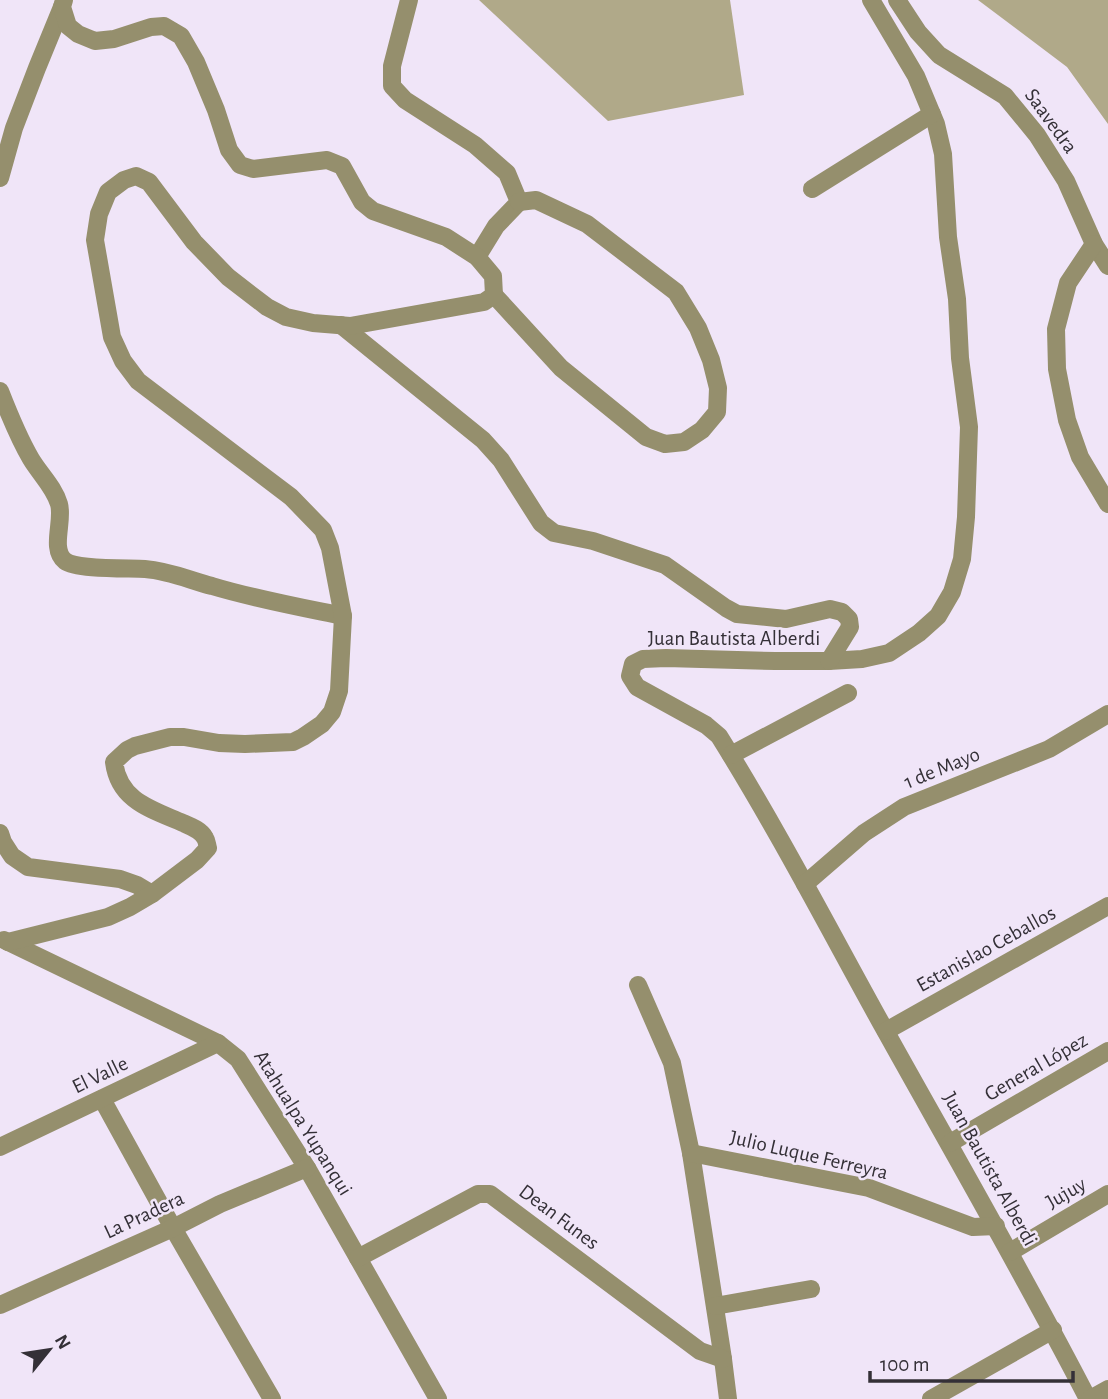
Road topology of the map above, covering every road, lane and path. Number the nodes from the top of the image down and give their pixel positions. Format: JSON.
{"nodes":[{"id":1,"x":409,"y":0,"type":"edge"},
{"id":2,"x":871,"y":0,"type":"edge"},
{"id":3,"x":897,"y":0,"type":"edge"},
{"id":4,"x":63,"y":4,"type":"edge"},
{"id":5,"x":932,"y":114,"type":"junction"},
{"id":6,"x":0,"y":178,"type":"edge"},
{"id":7,"x":812,"y":190,"type":"dead end"},
{"id":8,"x":519,"y":202,"type":"junction"},
{"id":9,"x":1094,"y":244,"type":"junction"},
{"id":10,"x":477,"y":257,"type":"junction"},
{"id":11,"x":1108,"y":266,"type":"edge"},
{"id":12,"x":494,"y":295,"type":"junction"},
{"id":13,"x":341,"y":325,"type":"junction"},
{"id":14,"x":0,"y":391,"type":"edge"},
{"id":15,"x":1108,"y":504,"type":"edge"},
{"id":16,"x":343,"y":616,"type":"junction"},
{"id":17,"x":829,"y":661,"type":"junction"},
{"id":18,"x":848,"y":693,"type":"dead end"},
{"id":19,"x":1108,"y":714,"type":"edge"},
{"id":20,"x":731,"y":755,"type":"junction"},
{"id":21,"x":0,"y":833,"type":"edge"},
{"id":22,"x":805,"y":884,"type":"junction"},
{"id":23,"x":152,"y":894,"type":"junction"},
{"id":24,"x":1108,"y":906,"type":"edge"},
{"id":25,"x":4,"y":940,"type":"edge"},
{"id":26,"x":638,"y":985,"type":"dead end"},
{"id":27,"x":886,"y":1031,"type":"junction"},
{"id":28,"x":218,"y":1043,"type":"junction"},
{"id":29,"x":1108,"y":1051,"type":"edge"},
{"id":30,"x":102,"y":1099,"type":"junction"},
{"id":31,"x":950,"y":1143,"type":"junction"},
{"id":32,"x":0,"y":1147,"type":"edge"},
{"id":33,"x":691,"y":1153,"type":"junction"},
{"id":34,"x":307,"y":1168,"type":"junction"},
{"id":35,"x":1108,"y":1194,"type":"edge"},
{"id":36,"x":996,"y":1226,"type":"junction"},
{"id":37,"x":173,"y":1228,"type":"junction"},
{"id":38,"x":1010,"y":1252,"type":"junction"},
{"id":39,"x":358,"y":1258,"type":"junction"},
{"id":40,"x":811,"y":1290,"type":"dead end"},
{"id":41,"x":3,"y":1299,"type":"edge"},
{"id":42,"x":715,"y":1306,"type":"junction"},
{"id":43,"x":1053,"y":1330,"type":"junction"},
{"id":44,"x":723,"y":1359,"type":"junction"},
{"id":45,"x":1108,"y":1389,"type":"edge"},
{"id":46,"x":272,"y":1399,"type":"edge"},
{"id":47,"x":438,"y":1399,"type":"edge"},
{"id":48,"x":728,"y":1399,"type":"edge"},
{"id":49,"x":931,"y":1399,"type":"edge"},
{"id":50,"x":1089,"y":1399,"type":"edge"}],
"edges":[{"from":1,"to":8,"type":"street"},
{"from":2,"to":5,"type":"street","name":"Juan Bautista Alberdi"},
{"from":3,"to":9,"type":"street","name":"Saavedra"},
{"from":4,"to":6,"type":"street"},
{"from":4,"to":10,"type":"street"},
{"from":5,"to":7,"type":"street"},
{"from":5,"to":17,"type":"street","name":"Juan Bautista Alberdi"},
{"from":8,"to":10,"type":"street"},
{"from":8,"to":12,"type":"street"},
{"from":9,"to":11,"type":"street","name":"Saavedra"},
{"from":9,"to":15,"type":"street"},
{"from":10,"to":12,"type":"street"},
{"from":12,"to":13,"type":"street"},
{"from":13,"to":16,"type":"street"},
{"from":13,"to":17,"type":"street"},
{"from":14,"to":16,"type":"street"},
{"from":16,"to":23,"type":"street","name":"Atahualpa Yupanqui"},
{"from":17,"to":20,"type":"street","name":"Juan Bautista Alberdi"},
{"from":18,"to":20,"type":"street"},
{"from":19,"to":22,"type":"street","name":"1 de Mayo"},
{"from":20,"to":22,"type":"street","name":"Juan Bautista Alberdi"},
{"from":21,"to":23,"type":"street"},
{"from":22,"to":27,"type":"street","name":"Juan Bautista Alberdi"},
{"from":23,"to":25,"type":"street","name":"Atahualpa Yupanqui"},
{"from":24,"to":27,"type":"street","name":"Estanislao Ceballos"},
{"from":25,"to":28,"type":"street","name":"Atahualpa Yupanqui"},
{"from":26,"to":33,"type":"street"},
{"from":27,"to":31,"type":"street","name":"Juan Bautista Alberdi"},
{"from":28,"to":30,"type":"street","name":"El Valle"},
{"from":28,"to":34,"type":"street","name":"Atahualpa Yupanqui"},
{"from":29,"to":31,"type":"street","name":"General López"},
{"from":30,"to":32,"type":"street","name":"El Valle"},
{"from":30,"to":37,"type":"street"},
{"from":31,"to":36,"type":"street","name":"Juan Bautista Alberdi"},
{"from":33,"to":36,"type":"street","name":"Julio Luque Ferreyra"},
{"from":33,"to":42,"type":"street"},
{"from":34,"to":37,"type":"street","name":"La Pradera"},
{"from":34,"to":39,"type":"street","name":"Atahualpa Yupanqui"},
{"from":35,"to":38,"type":"street","name":"Jujuy"},
{"from":36,"to":38,"type":"street","name":"Juan Bautista Alberdi"},
{"from":37,"to":41,"type":"street","name":"La Pradera"},
{"from":37,"to":46,"type":"street"},
{"from":38,"to":43,"type":"street","name":"Juan Bautista Alberdi"},
{"from":39,"to":44,"type":"street","name":"Dean Funes"},
{"from":39,"to":47,"type":"street","name":"Atahualpa Yupanqui"},
{"from":40,"to":42,"type":"street"},
{"from":42,"to":44,"type":"street"},
{"from":43,"to":49,"type":"street"},
{"from":43,"to":50,"type":"street","name":"Juan Bautista Alberdi"},
{"from":44,"to":48,"type":"street"},
{"from":45,"to":50,"type":"street"}]}
